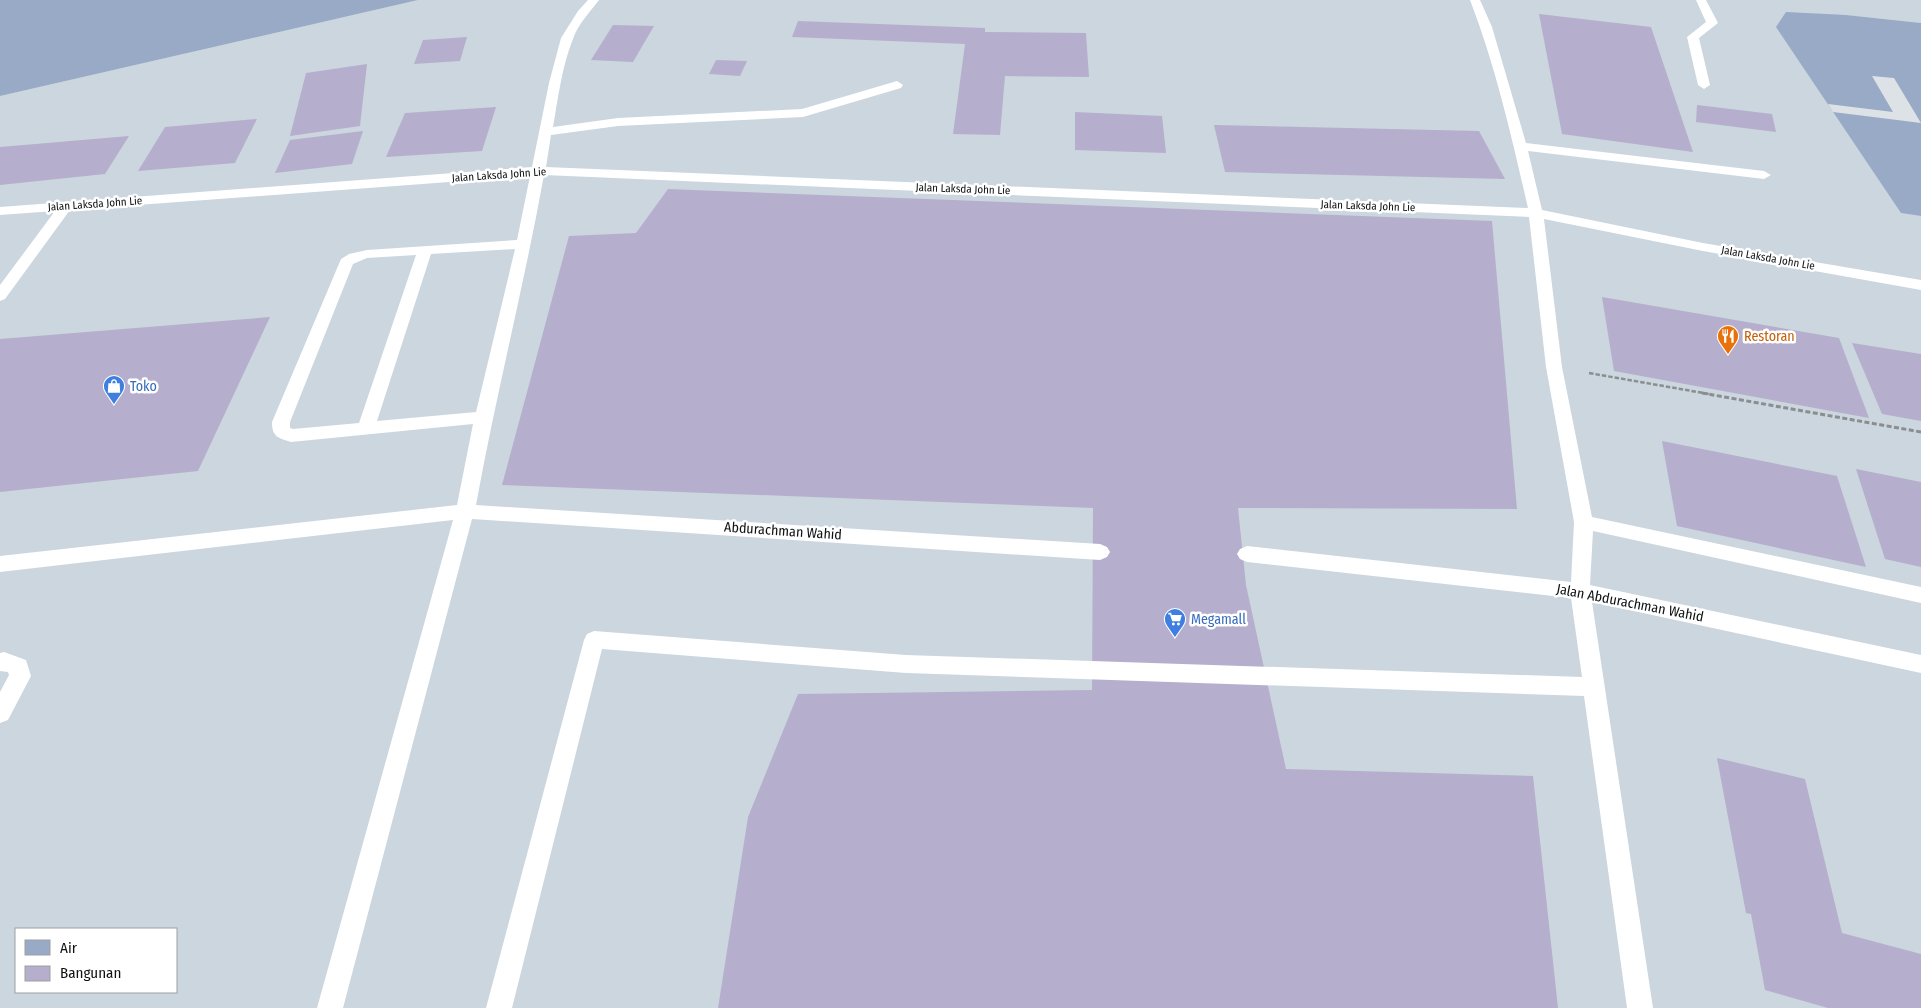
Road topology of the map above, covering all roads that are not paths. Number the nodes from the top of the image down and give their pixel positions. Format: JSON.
{"nodes":[{"id":1,"x":594,"y":0,"type":"edge"},
{"id":2,"x":1475,"y":0,"type":"edge"},
{"id":3,"x":1700,"y":0,"type":"edge"},
{"id":4,"x":897,"y":85,"type":"dead end"},
{"id":5,"x":1704,"y":85,"type":"dead end"},
{"id":6,"x":546,"y":132,"type":"junction"},
{"id":7,"x":1520,"y":146,"type":"junction"},
{"id":8,"x":538,"y":171,"type":"junction"},
{"id":9,"x":1764,"y":175,"type":"dead end"},
{"id":10,"x":66,"y":206,"type":"junction"},
{"id":11,"x":0,"y":210,"type":"edge"},
{"id":12,"x":1536,"y":213,"type":"junction"},
{"id":13,"x":524,"y":244,"type":"junction"},
{"id":14,"x":425,"y":251,"type":"junction"},
{"id":15,"x":1921,"y":285,"type":"edge"},
{"id":16,"x":0,"y":296,"type":"edge"},
{"id":17,"x":483,"y":417,"type":"junction"},
{"id":18,"x":366,"y":429,"type":"junction"},
{"id":19,"x":466,"y":511,"type":"junction"},
{"id":20,"x":1584,"y":522,"type":"junction"},
{"id":21,"x":1100,"y":552,"type":"dead end"},
{"id":22,"x":1247,"y":554,"type":"dead end"},
{"id":23,"x":0,"y":564,"type":"edge"},
{"id":24,"x":1580,"y":591,"type":"junction"},
{"id":25,"x":1921,"y":595,"type":"edge"},
{"id":26,"x":0,"y":662,"type":"edge"},
{"id":27,"x":1921,"y":664,"type":"edge"},
{"id":28,"x":1594,"y":687,"type":"junction"},
{"id":29,"x":0,"y":713,"type":"edge"},
{"id":30,"x":330,"y":1008,"type":"edge"},
{"id":31,"x":499,"y":1008,"type":"edge"},
{"id":32,"x":1640,"y":1008,"type":"edge"}],
"edges":[{"from":1,"to":6,"type":"lane"},
{"from":2,"to":7,"type":"lane"},
{"from":3,"to":5,"type":"lane"},
{"from":4,"to":6,"type":"lane"},
{"from":6,"to":8,"type":"lane"},
{"from":7,"to":9,"type":"lane"},
{"from":7,"to":12,"type":"lane"},
{"from":8,"to":10,"type":"lane","name":"Jalan Laksda John Lie"},
{"from":8,"to":12,"type":"lane","name":"Jalan Laksda John Lie"},
{"from":8,"to":13,"type":"lane"},
{"from":10,"to":11,"type":"lane","name":"Jalan Laksda John Lie"},
{"from":10,"to":16,"type":"lane"},
{"from":12,"to":15,"type":"lane","name":"Jalan Laksda John Lie"},
{"from":12,"to":20,"type":"lane"},
{"from":13,"to":14,"type":"lane"},
{"from":13,"to":17,"type":"lane"},
{"from":14,"to":18,"type":"lane"},
{"from":14,"to":18,"type":"lane"},
{"from":17,"to":18,"type":"lane"},
{"from":17,"to":19,"type":"lane"},
{"from":19,"to":21,"type":"lane","name":"Abdurachman Wahid"},
{"from":19,"to":23,"type":"lane","name":"Abdurachman Wahid"},
{"from":19,"to":30,"type":"lane"},
{"from":20,"to":24,"type":"lane"},
{"from":20,"to":25,"type":"lane"},
{"from":22,"to":24,"type":"lane","name":"Jalan Abdurachman Wahid"},
{"from":24,"to":27,"type":"lane","name":"Jalan Abdurachman Wahid"},
{"from":24,"to":28,"type":"lane"},
{"from":26,"to":29,"type":"lane"},
{"from":28,"to":31,"type":"lane"},
{"from":28,"to":32,"type":"lane"}]}
